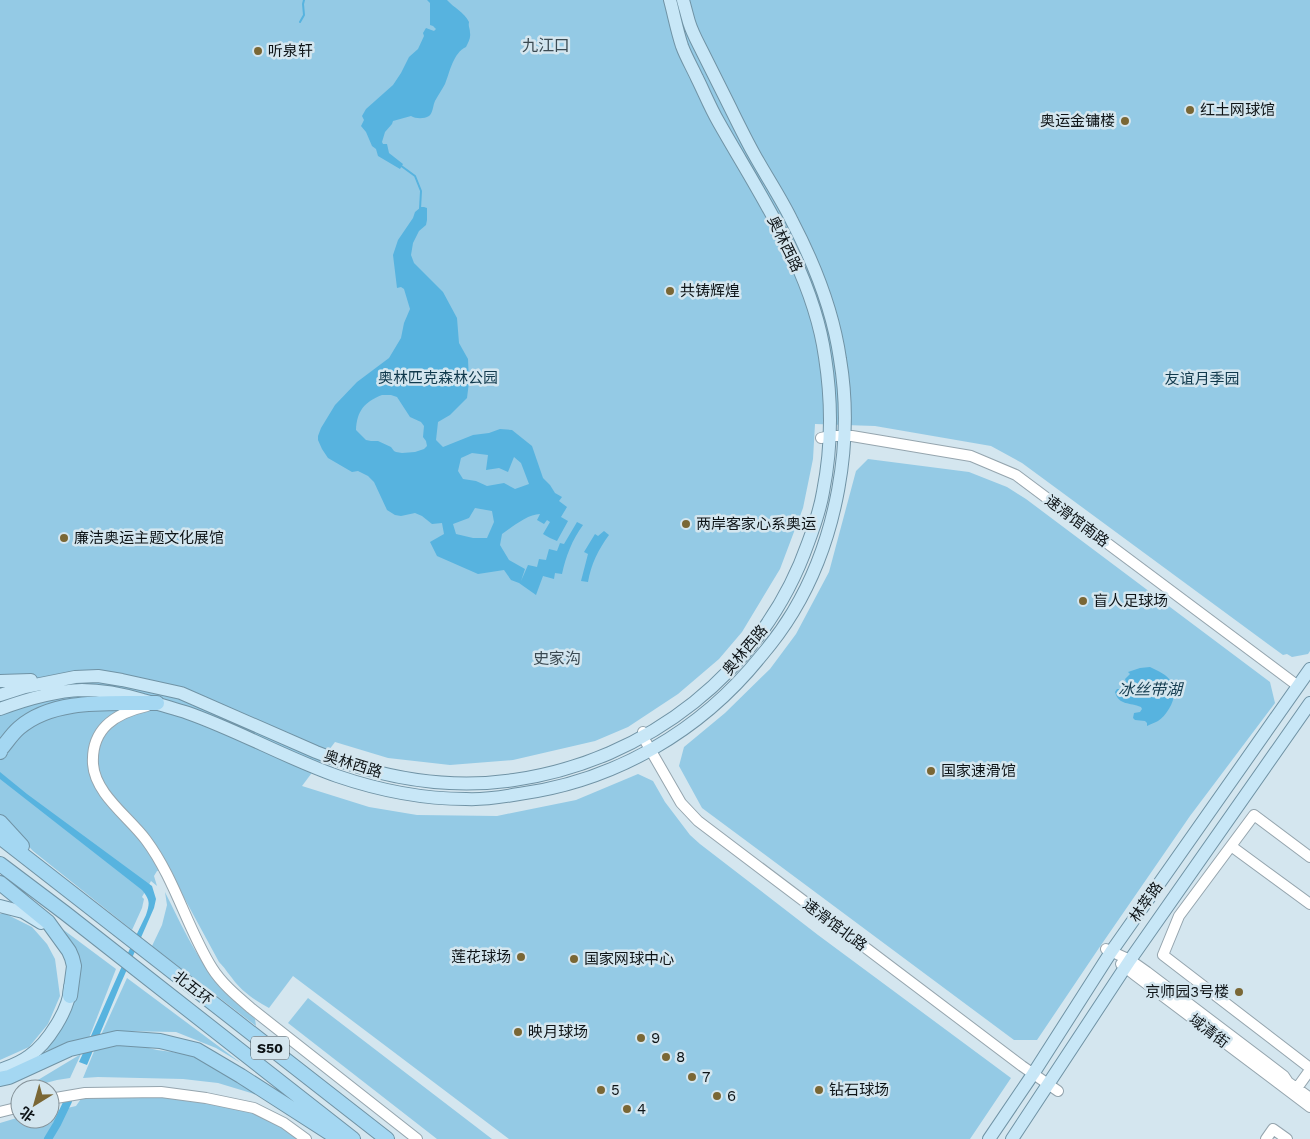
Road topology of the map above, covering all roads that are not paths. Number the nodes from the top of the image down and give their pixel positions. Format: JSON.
{"nodes":[{"id":1,"x":670,"y":0,"type":"edge"},
{"id":2,"x":683,"y":0,"type":"edge"},
{"id":3,"x":844,"y":436,"type":"junction"},
{"id":4,"x":826,"y":437,"type":"junction"},
{"id":5,"x":1310,"y":669,"type":"edge"},
{"id":6,"x":76,"y":677,"type":"junction"},
{"id":7,"x":0,"y":681,"type":"edge"},
{"id":8,"x":1298,"y":686,"type":"junction"},
{"id":9,"x":0,"y":695,"type":"edge"},
{"id":10,"x":1310,"y":703,"type":"edge"},
{"id":11,"x":157,"y":704,"type":"junction"},
{"id":12,"x":0,"y":709,"type":"edge"},
{"id":13,"x":643,"y":734,"type":"junction"},
{"id":14,"x":650,"y":750,"type":"junction"},
{"id":15,"x":0,"y":752,"type":"edge"},
{"id":16,"x":0,"y":822,"type":"edge"},
{"id":17,"x":0,"y":837,"type":"edge"},
{"id":18,"x":1231,"y":846,"type":"junction"},
{"id":19,"x":1310,"y":857,"type":"edge"},
{"id":20,"x":0,"y":864,"type":"edge"},
{"id":21,"x":0,"y":883,"type":"edge"},
{"id":22,"x":66,"y":888,"type":"junction"},
{"id":23,"x":1310,"y":904,"type":"edge"},
{"id":24,"x":0,"y":906,"type":"edge"},
{"id":25,"x":1124,"y":932,"type":"junction"},
{"id":26,"x":1141,"y":945,"type":"junction"},
{"id":27,"x":1108,"y":950,"type":"junction"},
{"id":28,"x":1127,"y":964,"type":"junction"},
{"id":29,"x":1097,"y":973,"type":"junction"},
{"id":30,"x":1114,"y":984,"type":"junction"},
{"id":31,"x":70,"y":996,"type":"junction"},
{"id":32,"x":1048,"y":1050,"type":"junction"},
{"id":33,"x":1064,"y":1061,"type":"junction"},
{"id":34,"x":1310,"y":1069,"type":"edge"},
{"id":35,"x":0,"y":1070,"type":"edge"},
{"id":36,"x":1033,"y":1074,"type":"junction"},
{"id":37,"x":0,"y":1079,"type":"edge"},
{"id":38,"x":1053,"y":1088,"type":"junction"},
{"id":39,"x":1296,"y":1088,"type":"junction"},
{"id":40,"x":1018,"y":1096,"type":"junction"},
{"id":41,"x":60,"y":1097,"type":"edge"},
{"id":42,"x":1310,"y":1098,"type":"edge"},
{"id":43,"x":1034,"y":1105,"type":"junction"},
{"id":44,"x":1310,"y":1107,"type":"edge"},
{"id":45,"x":306,"y":1139,"type":"edge"},
{"id":46,"x":339,"y":1139,"type":"edge"},
{"id":47,"x":353,"y":1139,"type":"edge"},
{"id":48,"x":387,"y":1139,"type":"edge"},
{"id":49,"x":417,"y":1139,"type":"edge"},
{"id":50,"x":989,"y":1139,"type":"edge"},
{"id":51,"x":1012,"y":1139,"type":"edge"},
{"id":52,"x":1266,"y":1139,"type":"edge"},
{"id":53,"x":1287,"y":1139,"type":"edge"}],
"edges":[{"from":1,"to":4,"type":"main road","name":"奥林西路"},
{"from":2,"to":3,"type":"main road","name":"奥林西路"},
{"from":3,"to":4,"type":"street","name":"速滑馆南路"},
{"from":3,"to":8,"type":"street","name":"速滑馆南路"},
{"from":3,"to":14,"type":"main road","name":"奥林西路"},
{"from":4,"to":13,"type":"main road","name":"奥林西路"},
{"from":5,"to":8,"type":"main road","name":"林萃路"},
{"from":6,"to":7,"type":"main road"},
{"from":6,"to":9,"type":"main road"},
{"from":6,"to":13,"type":"main road","name":"奥林西路"},
{"from":8,"to":25,"type":"main road","name":"林萃路"},
{"from":10,"to":26,"type":"main road","name":"林萃路"},
{"from":11,"to":12,"type":"main road","name":"奥林西路"},
{"from":11,"to":14,"type":"main road","name":"奥林西路"},
{"from":11,"to":15,"type":"highway"},
{"from":11,"to":49,"type":"street"},
{"from":13,"to":14,"type":"street","name":"速滑馆北路"},
{"from":14,"to":36,"type":"street","name":"速滑馆北路"},
{"from":16,"to":22,"type":"highway"},
{"from":17,"to":22,"type":"highway","name":"北五环","number":"S50"},
{"from":18,"to":19,"type":"street"},
{"from":18,"to":23,"type":"street"},
{"from":18,"to":34,"type":"street"},
{"from":20,"to":47,"type":"highway","name":"北五环","number":"S50"},
{"from":21,"to":31,"type":"highway"},
{"from":22,"to":48,"type":"highway","name":"北五环","number":"S50"},
{"from":24,"to":31,"type":"main road"},
{"from":25,"to":26,"type":"main road"},
{"from":25,"to":27,"type":"main road","name":"林萃路"},
{"from":26,"to":28,"type":"main road","name":"林萃路"},
{"from":27,"to":28,"type":"street","name":"域清街"},
{"from":27,"to":29,"type":"main road","name":"林萃路"},
{"from":28,"to":30,"type":"main road","name":"林萃路"},
{"from":28,"to":39,"type":"street","name":"域清街"},
{"from":28,"to":44,"type":"street","name":"域清街"},
{"from":29,"to":30,"type":"main road"},
{"from":29,"to":32,"type":"main road","name":"林萃路"},
{"from":30,"to":33,"type":"main road","name":"林萃路"},
{"from":31,"to":35,"type":"main road"},
{"from":32,"to":33,"type":"main road"},
{"from":32,"to":36,"type":"main road","name":"林萃路"},
{"from":33,"to":38,"type":"main road","name":"林萃路"},
{"from":34,"to":39,"type":"street"},
{"from":36,"to":38,"type":"street","name":"速滑馆北路"},
{"from":36,"to":40,"type":"main road","name":"林萃路"},
{"from":37,"to":46,"type":"highway"},
{"from":38,"to":43,"type":"main road","name":"林萃路"},
{"from":39,"to":42,"type":"street","name":"域清街"},
{"from":40,"to":43,"type":"main road"},
{"from":40,"to":50,"type":"main road","name":"林萃路"},
{"from":41,"to":45,"type":"street"},
{"from":43,"to":51,"type":"main road","name":"林萃路"},
{"from":52,"to":53,"type":"street"}]}
